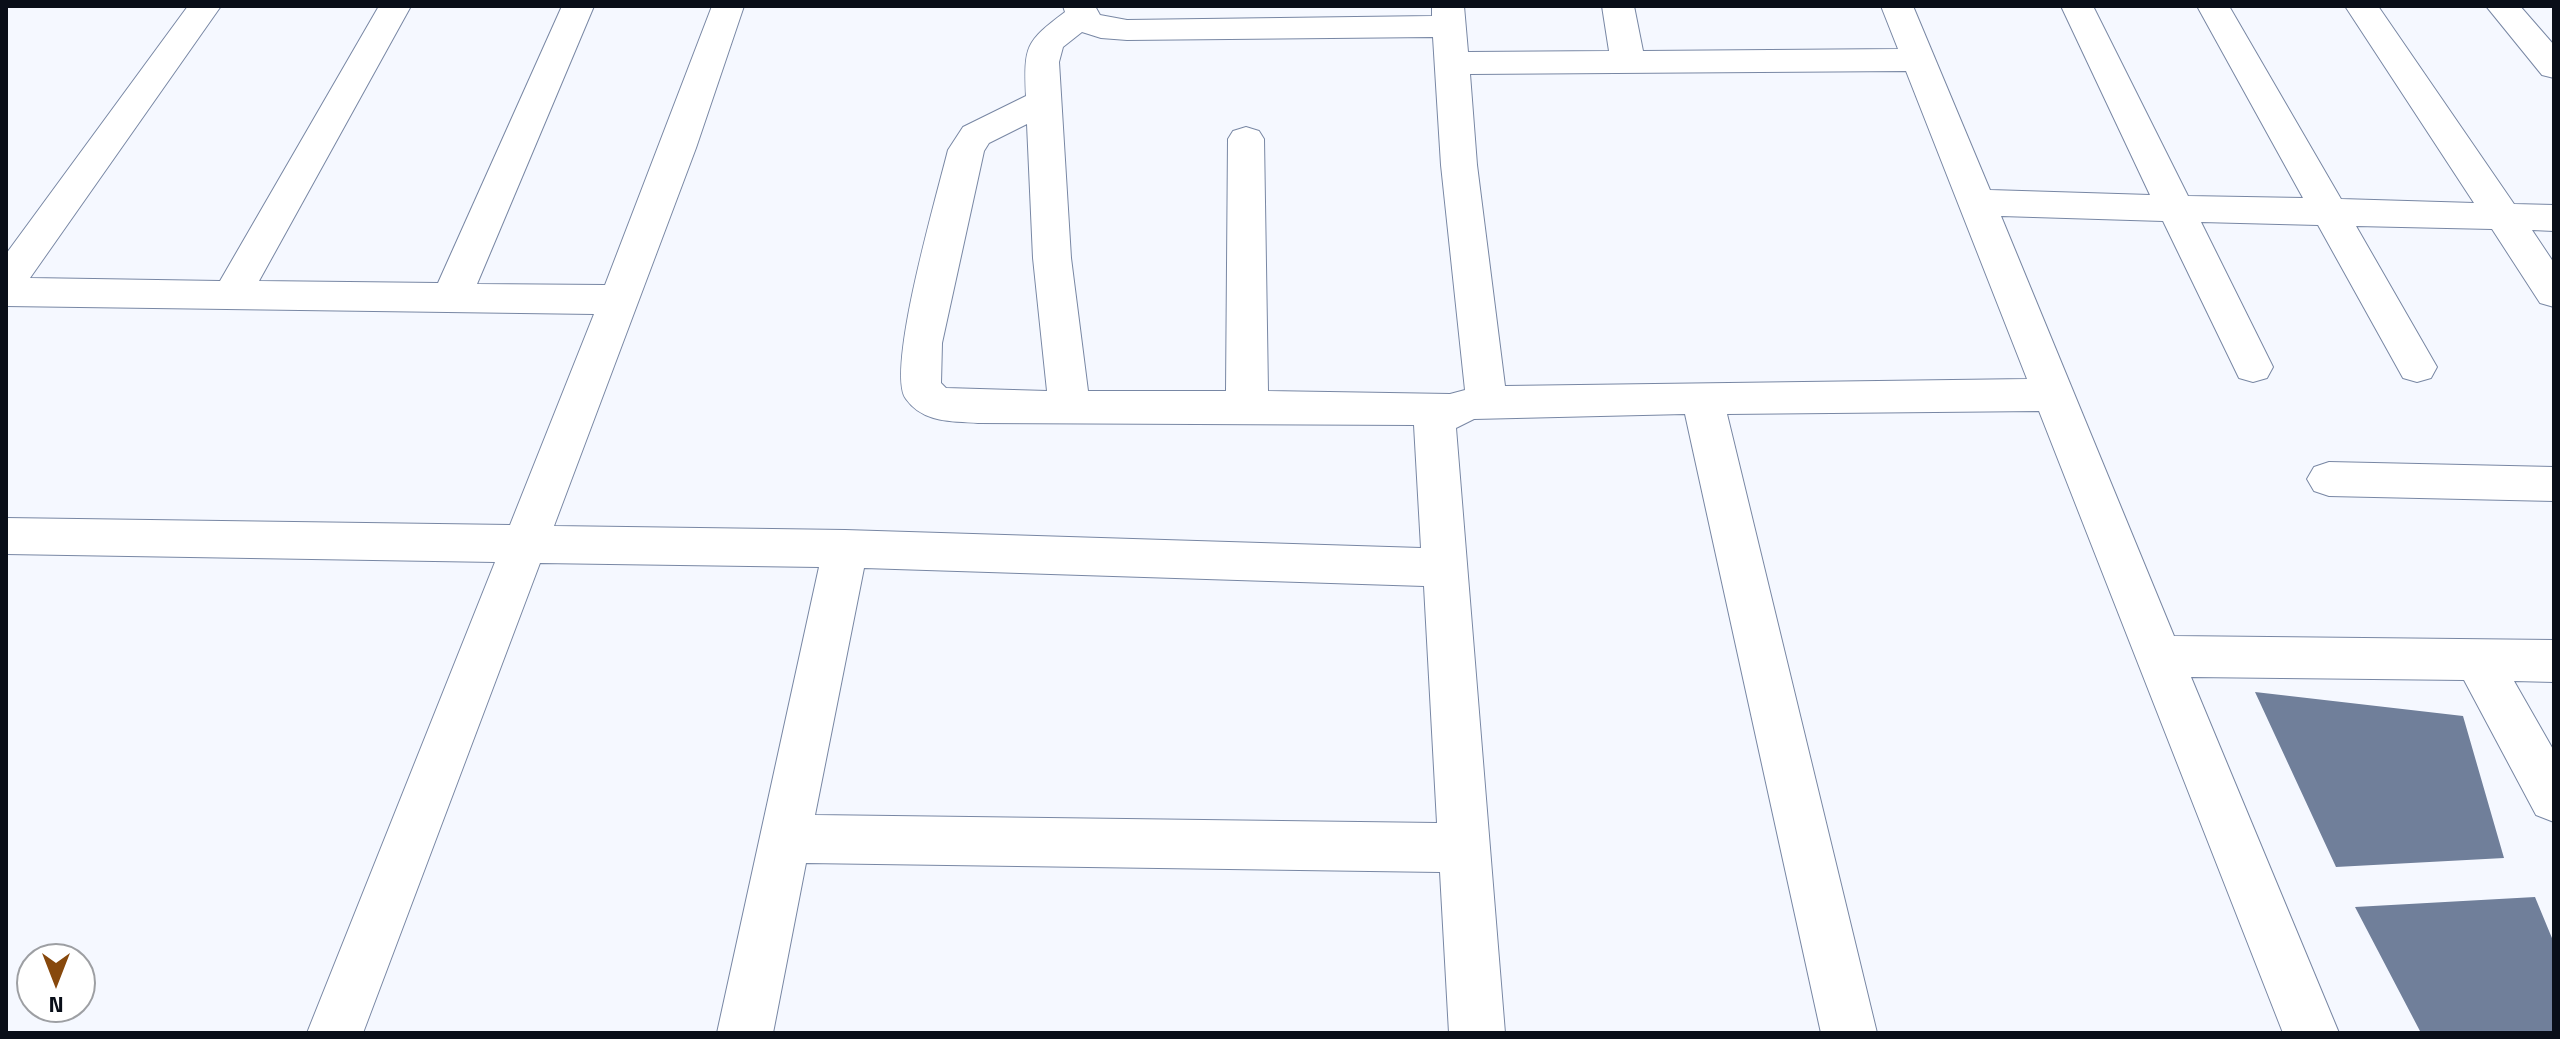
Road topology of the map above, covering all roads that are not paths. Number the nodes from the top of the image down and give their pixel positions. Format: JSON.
{"nodes":[{"id":1,"x":205,"y":6,"type":"edge"},
{"id":2,"x":395,"y":6,"type":"edge"},
{"id":3,"x":578,"y":6,"type":"edge"},
{"id":4,"x":728,"y":6,"type":"edge"},
{"id":5,"x":1618,"y":6,"type":"edge"},
{"id":6,"x":1897,"y":6,"type":"edge"},
{"id":7,"x":2077,"y":6,"type":"edge"},
{"id":8,"x":2213,"y":6,"type":"edge"},
{"id":9,"x":2361,"y":6,"type":"edge"},
{"id":10,"x":2502,"y":6,"type":"edge"},
{"id":11,"x":1080,"y":11,"type":"edge"},
{"id":12,"x":1448,"y":16,"type":"edge"},
{"id":13,"x":2549,"y":55,"type":"edge"},
{"id":14,"x":1919,"y":60,"type":"junction"},
{"id":15,"x":1628,"y":62,"type":"junction"},
{"id":16,"x":1452,"y":63,"type":"junction"},
{"id":17,"x":1045,"y":101,"type":"junction"},
{"id":18,"x":1246,"y":139,"type":"dead end"},
{"id":19,"x":1977,"y":203,"type":"junction"},
{"id":20,"x":2177,"y":209,"type":"junction"},
{"id":21,"x":2332,"y":213,"type":"junction"},
{"id":22,"x":2502,"y":217,"type":"junction"},
{"id":23,"x":2554,"y":218,"type":"edge"},
{"id":24,"x":6,"y":283,"type":"edge"},
{"id":25,"x":6,"y":292,"type":"edge"},
{"id":26,"x":2554,"y":293,"type":"edge"},
{"id":27,"x":231,"y":296,"type":"junction"},
{"id":28,"x":450,"y":300,"type":"junction"},
{"id":29,"x":620,"y":300,"type":"junction"},
{"id":30,"x":2253,"y":367,"type":"dead end"},
{"id":31,"x":2417,"y":367,"type":"dead end"},
{"id":32,"x":2055,"y":395,"type":"junction"},
{"id":33,"x":1702,"y":397,"type":"junction"},
{"id":34,"x":1469,"y":406,"type":"junction"},
{"id":35,"x":1069,"y":407,"type":"junction"},
{"id":36,"x":1247,"y":407,"type":"junction"},
{"id":37,"x":2329,"y":479,"type":"dead end"},
{"id":38,"x":2554,"y":484,"type":"edge"},
{"id":39,"x":6,"y":536,"type":"edge"},
{"id":40,"x":525,"y":546,"type":"junction"},
{"id":41,"x":845,"y":549,"type":"junction"},
{"id":42,"x":1444,"y":568,"type":"junction"},
{"id":43,"x":2160,"y":656,"type":"junction"},
{"id":44,"x":2477,"y":660,"type":"junction"},
{"id":45,"x":2554,"y":661,"type":"edge"},
{"id":46,"x":2554,"y":799,"type":"edge"},
{"id":47,"x":785,"y":839,"type":"junction"},
{"id":48,"x":1464,"y":848,"type":"junction"},
{"id":49,"x":335,"y":1033,"type":"edge"},
{"id":50,"x":745,"y":1033,"type":"edge"},
{"id":51,"x":1477,"y":1033,"type":"edge"},
{"id":52,"x":1849,"y":1033,"type":"edge"},
{"id":53,"x":2311,"y":1033,"type":"edge"}],
"edges":[{"from":1,"to":24,"type":"street"},
{"from":2,"to":27,"type":"street"},
{"from":3,"to":28,"type":"street"},
{"from":4,"to":29,"type":"street"},
{"from":5,"to":15,"type":"street"},
{"from":6,"to":14,"type":"street"},
{"from":7,"to":20,"type":"street"},
{"from":8,"to":21,"type":"street"},
{"from":9,"to":22,"type":"street"},
{"from":10,"to":13,"type":"street"},
{"from":11,"to":12,"type":"street"},
{"from":11,"to":17,"type":"street"},
{"from":12,"to":16,"type":"street"},
{"from":14,"to":15,"type":"street"},
{"from":14,"to":19,"type":"street"},
{"from":15,"to":16,"type":"street"},
{"from":16,"to":34,"type":"street"},
{"from":17,"to":35,"type":"street"},
{"from":17,"to":35,"type":"street"},
{"from":18,"to":36,"type":"street"},
{"from":19,"to":20,"type":"street"},
{"from":19,"to":32,"type":"street"},
{"from":20,"to":21,"type":"street"},
{"from":20,"to":30,"type":"street"},
{"from":21,"to":22,"type":"street"},
{"from":21,"to":31,"type":"street"},
{"from":22,"to":23,"type":"street"},
{"from":22,"to":26,"type":"street"},
{"from":25,"to":27,"type":"street"},
{"from":27,"to":28,"type":"street"},
{"from":28,"to":29,"type":"street"},
{"from":29,"to":40,"type":"street"},
{"from":32,"to":33,"type":"street"},
{"from":32,"to":43,"type":"street"},
{"from":33,"to":34,"type":"street"},
{"from":33,"to":52,"type":"street"},
{"from":34,"to":36,"type":"street"},
{"from":34,"to":42,"type":"street"},
{"from":35,"to":36,"type":"street"},
{"from":37,"to":38,"type":"street"},
{"from":39,"to":40,"type":"street"},
{"from":40,"to":41,"type":"street"},
{"from":40,"to":49,"type":"street"},
{"from":41,"to":42,"type":"street"},
{"from":41,"to":47,"type":"street"},
{"from":42,"to":48,"type":"street"},
{"from":43,"to":44,"type":"street"},
{"from":43,"to":53,"type":"street"},
{"from":44,"to":45,"type":"street"},
{"from":44,"to":46,"type":"street"},
{"from":47,"to":48,"type":"street"},
{"from":47,"to":50,"type":"street"},
{"from":48,"to":51,"type":"street"}]}
